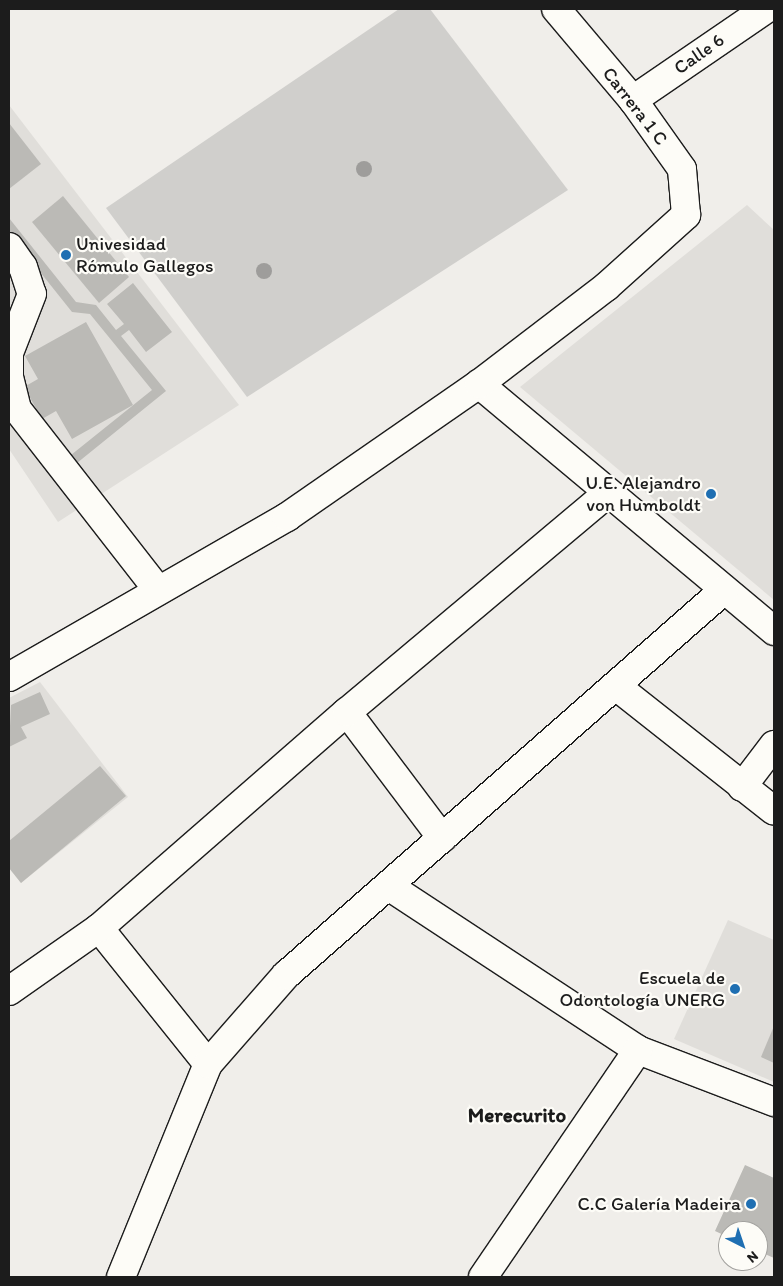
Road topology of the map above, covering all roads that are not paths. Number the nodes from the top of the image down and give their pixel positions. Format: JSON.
{"nodes":[{"id":1,"x":556,"y":9,"type":"edge"},
{"id":2,"x":766,"y":9,"type":"edge"},
{"id":3,"x":633,"y":100,"type":"junction"},
{"id":4,"x":9,"y":247,"type":"edge"},
{"id":5,"x":479,"y":384,"type":"junction"},
{"id":6,"x":607,"y":494,"type":"junction"},
{"id":7,"x":158,"y":590,"type":"junction"},
{"id":8,"x":724,"y":590,"type":"junction"},
{"id":9,"x":774,"y":631,"type":"edge"},
{"id":10,"x":9,"y":677,"type":"edge"},
{"id":11,"x":616,"y":686,"type":"junction"},
{"id":12,"x":347,"y":712,"type":"junction"},
{"id":13,"x":774,"y":745,"type":"edge"},
{"id":14,"x":742,"y":787,"type":"junction"},
{"id":15,"x":774,"y":811,"type":"edge"},
{"id":16,"x":442,"y":838,"type":"junction"},
{"id":17,"x":390,"y":887,"type":"junction"},
{"id":18,"x":99,"y":928,"type":"junction"},
{"id":19,"x":9,"y":991,"type":"edge"},
{"id":20,"x":638,"y":1050,"type":"junction"},
{"id":21,"x":208,"y":1064,"type":"junction"},
{"id":22,"x":774,"y":1102,"type":"edge"},
{"id":23,"x":121,"y":1277,"type":"edge"},
{"id":24,"x":483,"y":1277,"type":"edge"}],
"edges":[{"from":1,"to":3,"type":"street","name":"Carrera 1 C"},
{"from":2,"to":3,"type":"street","name":"Calle 6"},
{"from":3,"to":5,"type":"street","name":"Carrera 1 C"},
{"from":4,"to":7,"type":"street"},
{"from":5,"to":6,"type":"street"},
{"from":5,"to":7,"type":"street"},
{"from":6,"to":8,"type":"street"},
{"from":6,"to":12,"type":"street"},
{"from":7,"to":10,"type":"street"},
{"from":8,"to":9,"type":"street"},
{"from":8,"to":11,"type":"street"},
{"from":11,"to":14,"type":"street"},
{"from":11,"to":16,"type":"street"},
{"from":12,"to":16,"type":"street"},
{"from":12,"to":18,"type":"street"},
{"from":13,"to":14,"type":"street"},
{"from":14,"to":15,"type":"street"},
{"from":16,"to":17,"type":"street"},
{"from":17,"to":20,"type":"street"},
{"from":17,"to":21,"type":"street"},
{"from":18,"to":19,"type":"street"},
{"from":18,"to":21,"type":"street"},
{"from":20,"to":22,"type":"street"},
{"from":20,"to":24,"type":"street"},
{"from":21,"to":23,"type":"street"}]}
